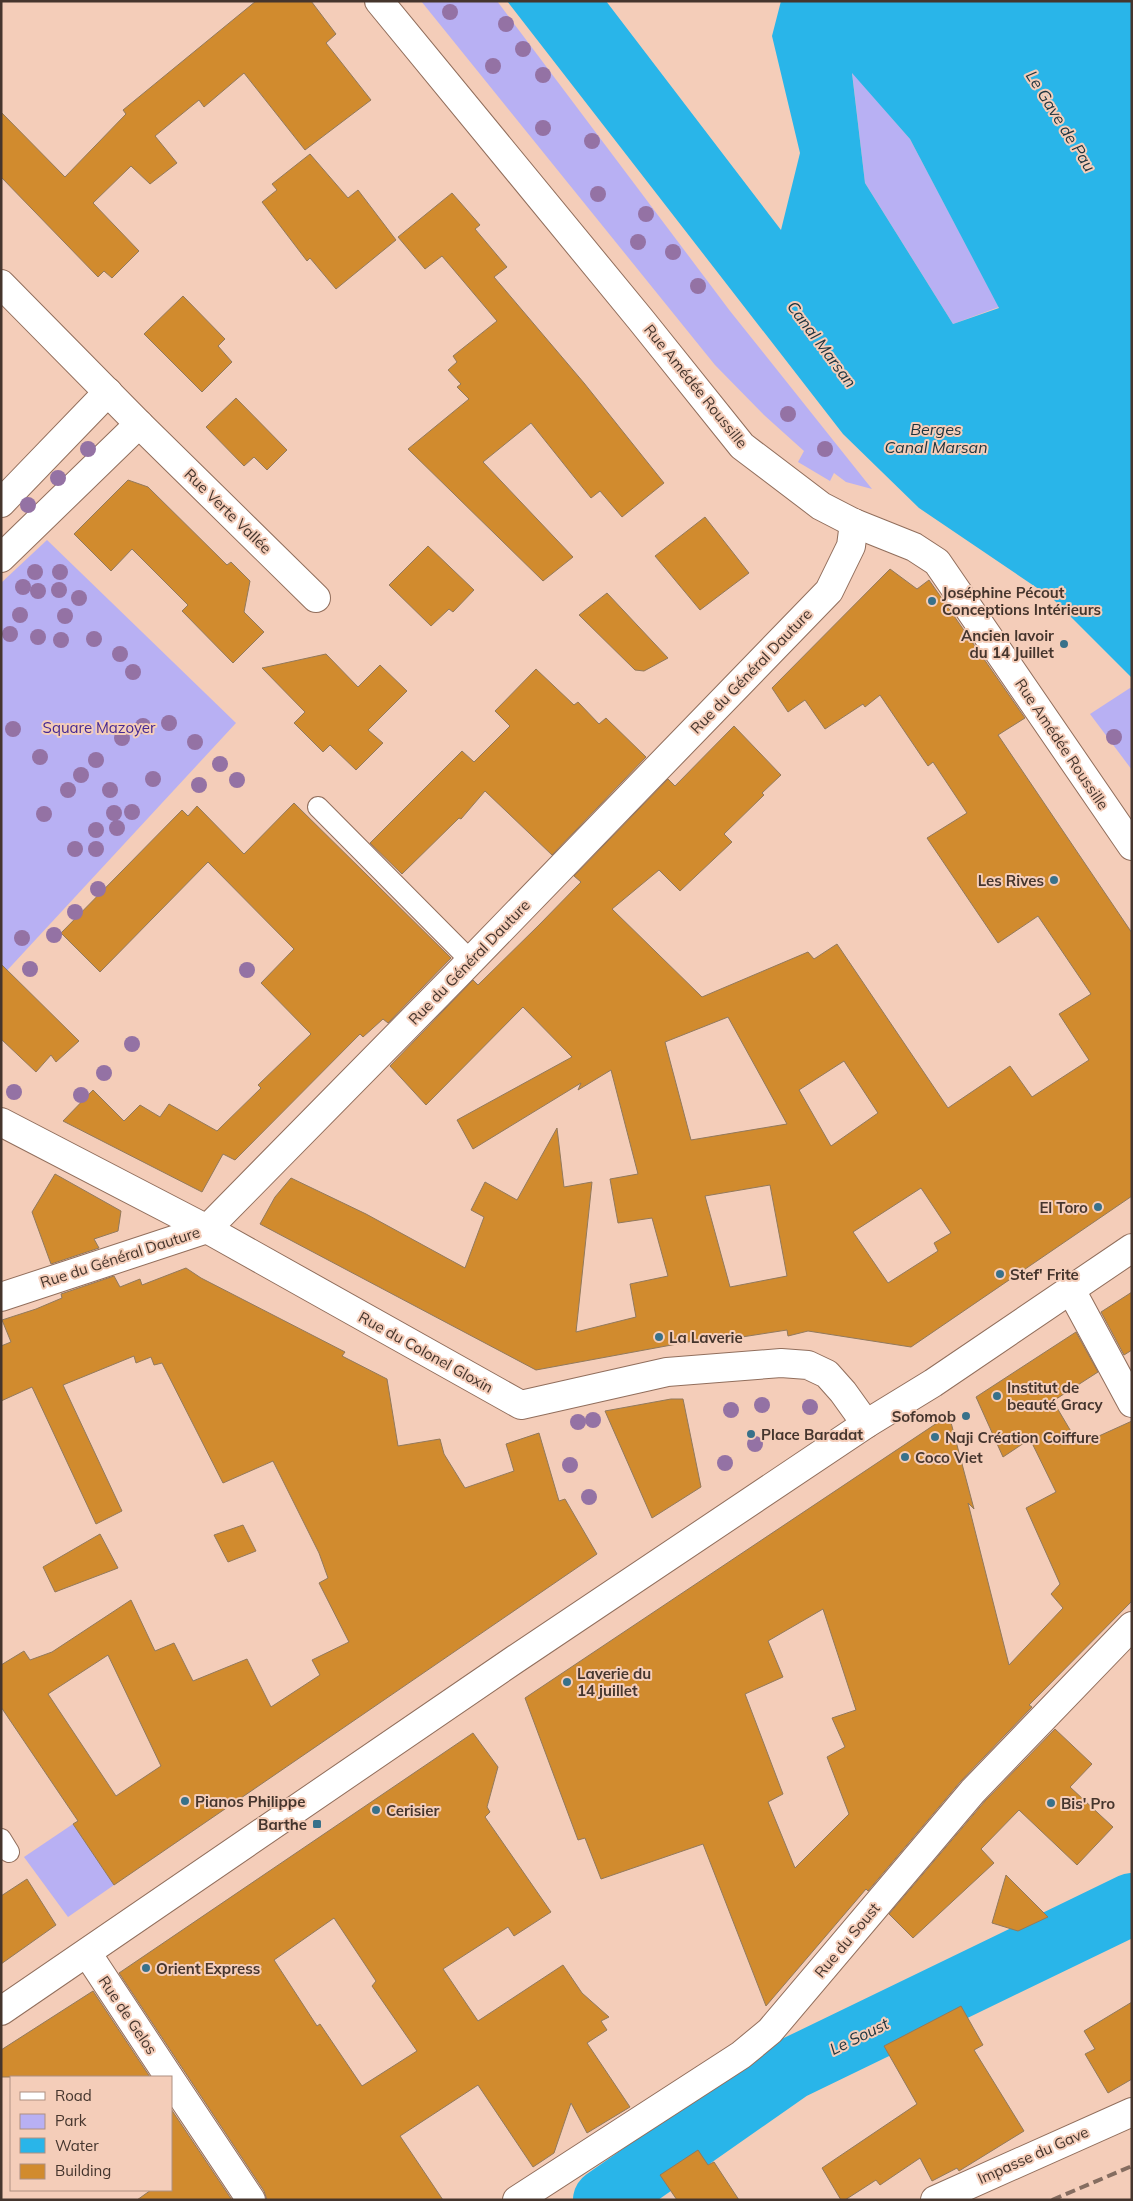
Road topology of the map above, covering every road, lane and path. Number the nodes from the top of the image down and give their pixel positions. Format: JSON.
{"nodes":[{"id":1,"x":379,"y":1,"type":"edge"},
{"id":2,"x":1,"y":284,"type":"edge"},
{"id":3,"x":108,"y":392,"type":"junction"},
{"id":4,"x":139,"y":424,"type":"junction"},
{"id":5,"x":1,"y":503,"type":"edge"},
{"id":6,"x":854,"y":523,"type":"junction"},
{"id":7,"x":1,"y":558,"type":"edge"},
{"id":8,"x":316,"y":598,"type":"dead end"},
{"id":9,"x":318,"y":807,"type":"dead end"},
{"id":10,"x":1132,"y":846,"type":"edge"},
{"id":11,"x":470,"y":961,"type":"junction"},
{"id":12,"x":1,"y":1122,"type":"edge"},
{"id":13,"x":206,"y":1229,"type":"junction"},
{"id":14,"x":1132,"y":1248,"type":"edge"},
{"id":15,"x":1071,"y":1290,"type":"junction"},
{"id":16,"x":1,"y":1297,"type":"edge"},
{"id":17,"x":1132,"y":1403,"type":"edge"},
{"id":18,"x":866,"y":1424,"type":"junction"},
{"id":19,"x":1132,"y":1626,"type":"edge"},
{"id":20,"x":87,"y":1953,"type":"junction"},
{"id":21,"x":1,"y":2011,"type":"edge"},
{"id":22,"x":168,"y":2076,"type":"edge"},
{"id":23,"x":172,"y":2082,"type":"edge"},
{"id":24,"x":1132,"y":2112,"type":"edge"},
{"id":25,"x":251,"y":2200,"type":"edge"},
{"id":26,"x":517,"y":2200,"type":"edge"},
{"id":27,"x":935,"y":2200,"type":"edge"}],
"edges":[{"from":1,"to":6,"type":"street","name":"Rue Amédée Roussille"},
{"from":2,"to":3,"type":"street","name":"Rue Verte Vallée"},
{"from":3,"to":4,"type":"street","name":"Rue Verte Vallée"},
{"from":3,"to":5,"type":"street"},
{"from":4,"to":7,"type":"street"},
{"from":4,"to":8,"type":"street","name":"Rue Verte Vallée"},
{"from":6,"to":10,"type":"street","name":"Rue Amédée Roussille"},
{"from":6,"to":11,"type":"street","name":"Rue du Général Dauture"},
{"from":9,"to":11,"type":"lane"},
{"from":11,"to":13,"type":"street","name":"Rue du Général Dauture"},
{"from":12,"to":13,"type":"street","name":"Rue du Colonel Gloxin"},
{"from":13,"to":16,"type":"street","name":"Rue du Général Dauture"},
{"from":13,"to":18,"type":"street","name":"Rue du Colonel Gloxin"},
{"from":14,"to":15,"type":"street"},
{"from":15,"to":17,"type":"street"},
{"from":15,"to":18,"type":"street"},
{"from":18,"to":20,"type":"street"},
{"from":19,"to":26,"type":"street","name":"Rue du Soust"},
{"from":20,"to":21,"type":"street"},
{"from":20,"to":22,"type":"street","name":"Rue de Gelos"},
{"from":23,"to":25,"type":"street","name":"Rue de Gelos"},
{"from":24,"to":27,"type":"street","name":"Impasse du Gave"}]}
